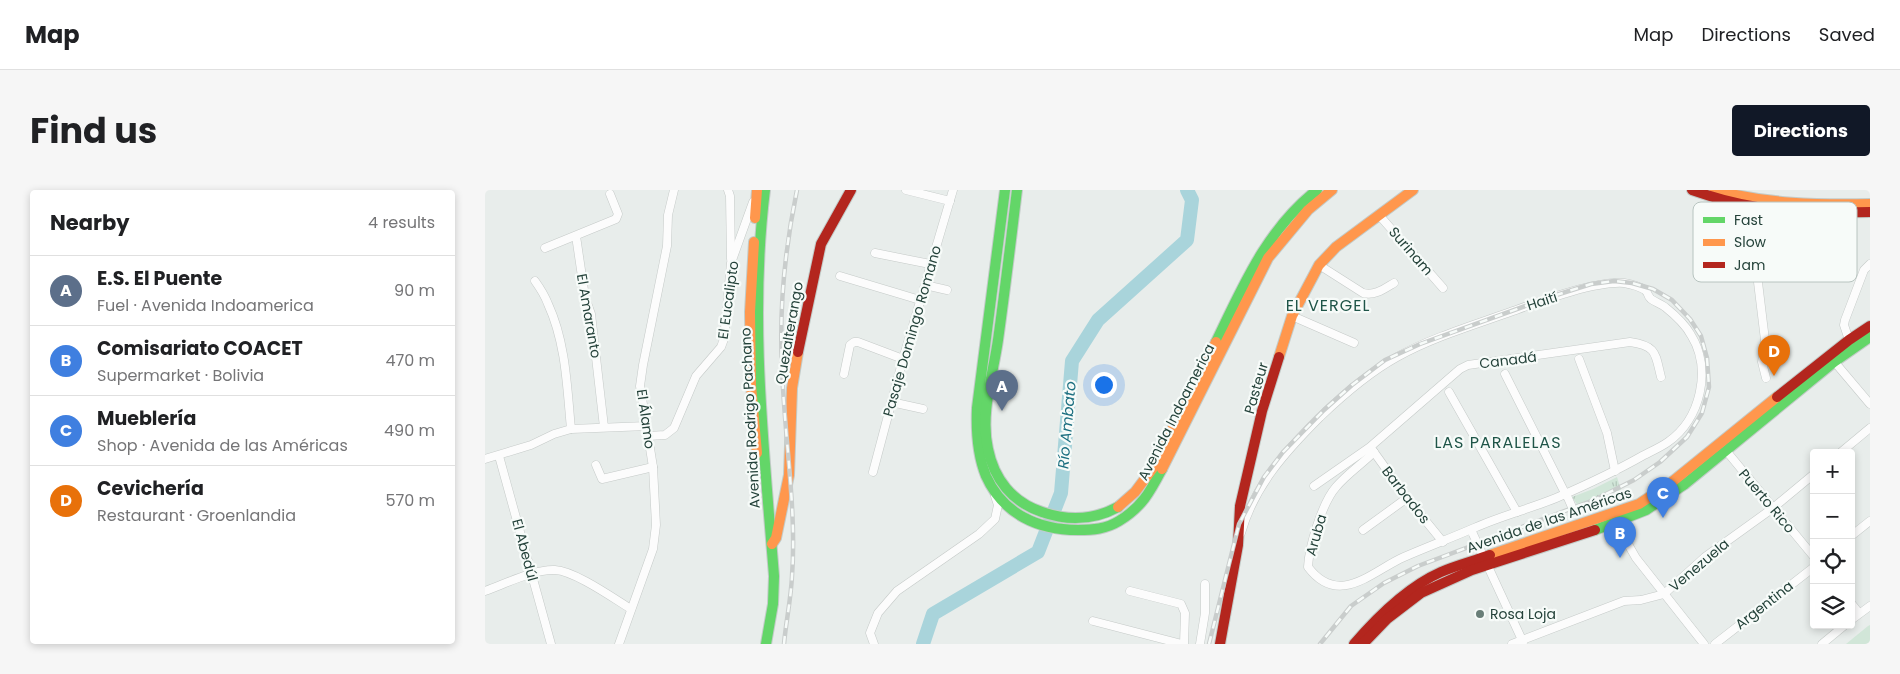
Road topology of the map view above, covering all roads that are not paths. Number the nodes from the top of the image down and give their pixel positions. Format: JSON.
{"nodes":[{"id":1,"x":674,"y":190,"type":"edge"},
{"id":2,"x":728,"y":190,"type":"edge"},
{"id":3,"x":851,"y":190,"type":"edge"},
{"id":4,"x":906,"y":190,"type":"edge"},
{"id":5,"x":953,"y":190,"type":"edge"},
{"id":6,"x":1005,"y":190,"type":"edge"},
{"id":7,"x":1017,"y":190,"type":"edge"},
{"id":8,"x":1317,"y":190,"type":"edge"},
{"id":9,"x":1332,"y":190,"type":"edge"},
{"id":10,"x":1413,"y":190,"type":"edge"},
{"id":11,"x":1692,"y":190,"type":"edge"},
{"id":12,"x":1715,"y":190,"type":"edge"},
{"id":13,"x":759,"y":191,"type":"edge"},
{"id":14,"x":610,"y":194,"type":"dead end"},
{"id":15,"x":1748,"y":199,"type":"edge"},
{"id":16,"x":950,"y":202,"type":"junction"},
{"id":17,"x":1772,"y":202,"type":"edge"},
{"id":18,"x":1857,"y":204,"type":"edge"},
{"id":19,"x":1870,"y":204,"type":"edge"},
{"id":20,"x":1857,"y":212,"type":"edge"},
{"id":21,"x":1870,"y":212,"type":"edge"},
{"id":22,"x":1379,"y":215,"type":"junction"},
{"id":23,"x":576,"y":236,"type":"junction"},
{"id":24,"x":545,"y":248,"type":"dead end"},
{"id":25,"x":875,"y":253,"type":"dead end"},
{"id":26,"x":731,"y":263,"type":"junction"},
{"id":27,"x":930,"y":264,"type":"junction"},
{"id":28,"x":1870,"y":264,"type":"edge"},
{"id":29,"x":1319,"y":265,"type":"junction"},
{"id":30,"x":840,"y":276,"type":"dead end"},
{"id":31,"x":535,"y":280,"type":"dead end"},
{"id":32,"x":1758,"y":282,"type":"edge"},
{"id":33,"x":1394,"y":283,"type":"dead end"},
{"id":34,"x":925,"y":285,"type":"junction"},
{"id":35,"x":1443,"y":288,"type":"dead end"},
{"id":36,"x":947,"y":290,"type":"dead end"},
{"id":37,"x":920,"y":300,"type":"junction"},
{"id":38,"x":1292,"y":316,"type":"junction"},
{"id":39,"x":1870,"y":326,"type":"edge"},
{"id":40,"x":1870,"y":337,"type":"edge"},
{"id":41,"x":1849,"y":340,"type":"junction"},
{"id":42,"x":1354,"y":343,"type":"dead end"},
{"id":43,"x":1579,"y":358,"type":"dead end"},
{"id":44,"x":903,"y":359,"type":"junction"},
{"id":45,"x":1831,"y":359,"type":"junction"},
{"id":46,"x":843,"y":374,"type":"dead end"},
{"id":47,"x":1505,"y":374,"type":"dead end"},
{"id":48,"x":1661,"y":377,"type":"dead end"},
{"id":49,"x":1766,"y":378,"type":"dead end"},
{"id":50,"x":1449,"y":392,"type":"dead end"},
{"id":51,"x":891,"y":402,"type":"junction"},
{"id":52,"x":1870,"y":404,"type":"edge"},
{"id":53,"x":923,"y":409,"type":"dead end"},
{"id":54,"x":647,"y":426,"type":"junction"},
{"id":55,"x":604,"y":427,"type":"junction"},
{"id":56,"x":1870,"y":428,"type":"edge"},
{"id":57,"x":571,"y":429,"type":"junction"},
{"id":58,"x":648,"y":436,"type":"junction"},
{"id":59,"x":1722,"y":447,"type":"junction"},
{"id":60,"x":1845,"y":449,"type":"edge"},
{"id":61,"x":1372,"y":450,"type":"junction"},
{"id":62,"x":499,"y":456,"type":"junction"},
{"id":63,"x":485,"y":459,"type":"edge"},
{"id":64,"x":596,"y":465,"type":"dead end"},
{"id":65,"x":653,"y":467,"type":"junction"},
{"id":66,"x":1156,"y":471,"type":"junction"},
{"id":67,"x":1615,"y":471,"type":"junction"},
{"id":68,"x":873,"y":472,"type":"dead end"},
{"id":69,"x":1810,"y":477,"type":"edge"},
{"id":70,"x":1314,"y":486,"type":"dead end"},
{"id":71,"x":993,"y":489,"type":"junction"},
{"id":72,"x":1566,"y":496,"type":"junction"},
{"id":73,"x":1407,"y":498,"type":"junction"},
{"id":74,"x":1773,"y":508,"type":"junction"},
{"id":75,"x":1517,"y":512,"type":"junction"},
{"id":76,"x":1613,"y":519,"type":"junction"},
{"id":77,"x":1870,"y":521,"type":"edge"},
{"id":78,"x":1579,"y":526,"type":"junction"},
{"id":79,"x":1363,"y":530,"type":"dead end"},
{"id":80,"x":1472,"y":532,"type":"junction"},
{"id":81,"x":1855,"y":533,"type":"edge"},
{"id":82,"x":1443,"y":542,"type":"junction"},
{"id":83,"x":1238,"y":545,"type":"junction"},
{"id":84,"x":770,"y":547,"type":"junction"},
{"id":85,"x":1810,"y":553,"type":"edge"},
{"id":86,"x":1482,"y":556,"type":"junction"},
{"id":87,"x":1810,"y":570,"type":"edge"},
{"id":88,"x":532,"y":574,"type":"junction"},
{"id":89,"x":1205,"y":584,"type":"dead end"},
{"id":90,"x":485,"y":591,"type":"edge"},
{"id":91,"x":1130,"y":591,"type":"dead end"},
{"id":92,"x":1664,"y":594,"type":"junction"},
{"id":93,"x":1870,"y":606,"type":"edge"},
{"id":94,"x":631,"y":608,"type":"junction"},
{"id":95,"x":1855,"y":608,"type":"edge"},
{"id":96,"x":1859,"y":613,"type":"junction"},
{"id":97,"x":1855,"y":616,"type":"edge"},
{"id":98,"x":1093,"y":621,"type":"dead end"},
{"id":99,"x":1840,"y":629,"type":"edge"},
{"id":100,"x":1523,"y":642,"type":"edge"},
{"id":101,"x":551,"y":644,"type":"edge"},
{"id":102,"x":619,"y":644,"type":"edge"},
{"id":103,"x":760,"y":644,"type":"edge"},
{"id":104,"x":766,"y":644,"type":"edge"},
{"id":105,"x":874,"y":644,"type":"edge"},
{"id":106,"x":1183,"y":644,"type":"edge"},
{"id":107,"x":1199,"y":644,"type":"edge"},
{"id":108,"x":1220,"y":644,"type":"edge"},
{"id":109,"x":1354,"y":644,"type":"edge"},
{"id":110,"x":1363,"y":644,"type":"edge"},
{"id":111,"x":1512,"y":644,"type":"edge"},
{"id":112,"x":1704,"y":644,"type":"edge"},
{"id":113,"x":1715,"y":644,"type":"edge"},
{"id":114,"x":1822,"y":644,"type":"edge"}],
"edges":[{"from":1,"to":54,"type":"street","name":"El Álamo"},
{"from":2,"to":26,"type":"street"},
{"from":3,"to":84,"type":"main road","name":"Quezalterango"},
{"from":4,"to":16,"type":"street"},
{"from":5,"to":16,"type":"street","name":"Pasaje Domingo Romano"},
{"from":6,"to":71,"type":"main road","name":"Avenida Indoamerica"},
{"from":7,"to":66,"type":"main road","name":"Avenida Indoamerica"},
{"from":8,"to":66,"type":"main road","name":"Avenida Indoamerica"},
{"from":9,"to":66,"type":"main road","name":"Avenida Indoamerica"},
{"from":10,"to":22,"type":"main road","name":"Pasteur"},
{"from":11,"to":15,"type":"main road"},
{"from":12,"to":15,"type":"main road"},
{"from":13,"to":26,"type":"street","name":"El Eucalipto"},
{"from":13,"to":84,"type":"main road","name":"Avenida Rodrigo Pachano"},
{"from":13,"to":103,"type":"main road","name":"Avenida Rodrigo Pachano"},
{"from":14,"to":23,"type":"street"},
{"from":15,"to":17,"type":"main road"},
{"from":16,"to":27,"type":"street","name":"Pasaje Domingo Romano"},
{"from":18,"to":19,"type":"main road"},
{"from":20,"to":21,"type":"main road"},
{"from":22,"to":29,"type":"main road","name":"Pasteur"},
{"from":22,"to":35,"type":"street","name":"Surinam"},
{"from":23,"to":24,"type":"street"},
{"from":23,"to":55,"type":"street","name":"El Amaranto"},
{"from":25,"to":27,"type":"street"},
{"from":26,"to":58,"type":"street","name":"El Eucalipto"},
{"from":27,"to":34,"type":"street","name":"Pasaje Domingo Romano"},
{"from":28,"to":41,"type":"street"},
{"from":29,"to":33,"type":"street"},
{"from":29,"to":38,"type":"main road","name":"Pasteur"},
{"from":30,"to":37,"type":"street"},
{"from":31,"to":57,"type":"street"},
{"from":32,"to":49,"type":"street"},
{"from":34,"to":36,"type":"street"},
{"from":34,"to":37,"type":"street","name":"Pasaje Domingo Romano"},
{"from":37,"to":44,"type":"street","name":"Pasaje Domingo Romano"},
{"from":38,"to":42,"type":"street"},
{"from":38,"to":83,"type":"main road","name":"Pasteur"},
{"from":39,"to":41,"type":"main road","name":"Avenida de las Américas"},
{"from":40,"to":45,"type":"main road","name":"Avenida de las Américas"},
{"from":41,"to":45,"type":"main road","name":"Avenida de las Américas"},
{"from":43,"to":67,"type":"street"},
{"from":44,"to":46,"type":"street"},
{"from":44,"to":51,"type":"street","name":"Pasaje Domingo Romano"},
{"from":45,"to":52,"type":"street"},
{"from":45,"to":59,"type":"main road","name":"Avenida de las Américas"},
{"from":47,"to":72,"type":"street"},
{"from":48,"to":61,"type":"street","name":"Canadá"},
{"from":50,"to":75,"type":"street"},
{"from":51,"to":53,"type":"street"},
{"from":51,"to":68,"type":"street","name":"Pasaje Domingo Romano"},
{"from":54,"to":55,"type":"street"},
{"from":54,"to":58,"type":"street","name":"El Álamo"},
{"from":55,"to":57,"type":"street"},
{"from":56,"to":60,"type":"street"},
{"from":57,"to":62,"type":"street"},
{"from":58,"to":65,"type":"street","name":"El Álamo"},
{"from":59,"to":74,"type":"street","name":"Puerto Rico"},
{"from":59,"to":76,"type":"main road","name":"Avenida de las Américas"},
{"from":61,"to":70,"type":"street","name":"Canadá"},
{"from":61,"to":73,"type":"street","name":"Barbados"},
{"from":61,"to":82,"type":"street","name":"Aruba"},
{"from":62,"to":63,"type":"street"},
{"from":62,"to":88,"type":"street","name":"El Abedúl"},
{"from":64,"to":65,"type":"street"},
{"from":65,"to":94,"type":"street","name":"El Álamo"},
{"from":66,"to":71,"type":"main road","name":"Avenida Indoamerica"},
{"from":67,"to":72,"type":"street","name":"Haití"},
{"from":67,"to":83,"type":"street","name":"Haití"},
{"from":69,"to":74,"type":"street","name":"Venezuela"},
{"from":71,"to":105,"type":"street"},
{"from":72,"to":75,"type":"street","name":"Haití"},
{"from":72,"to":78,"type":"street","bridge":true},
{"from":73,"to":79,"type":"street"},
{"from":73,"to":82,"type":"street","name":"Barbados"},
{"from":74,"to":85,"type":"street","name":"Puerto Rico"},
{"from":74,"to":92,"type":"street","name":"Venezuela"},
{"from":75,"to":80,"type":"street"},
{"from":76,"to":78,"type":"main road","name":"Avenida de las Américas"},
{"from":76,"to":86,"type":"main road","name":"Avenida de las Américas"},
{"from":76,"to":92,"type":"street"},
{"from":77,"to":81,"type":"street"},
{"from":78,"to":86,"type":"main road","name":"Avenida de las Américas"},
{"from":80,"to":82,"type":"street"},
{"from":80,"to":86,"type":"street","bridge":true},
{"from":83,"to":108,"type":"main road","name":"Pasteur"},
{"from":84,"to":104,"type":"main road","name":"Avenida Rodrigo Pachano"},
{"from":86,"to":100,"type":"street"},
{"from":86,"to":109,"type":"main road","name":"Avenida de las Américas"},
{"from":86,"to":110,"type":"main road","name":"Avenida de las Américas"},
{"from":87,"to":113,"type":"street","name":"Argentina"},
{"from":88,"to":90,"type":"street"},
{"from":88,"to":94,"type":"street"},
{"from":88,"to":101,"type":"street","name":"El Abedúl"},
{"from":89,"to":107,"type":"street"},
{"from":91,"to":106,"type":"street"},
{"from":92,"to":100,"type":"street","name":"Venezuela"},
{"from":92,"to":112,"type":"street"},
{"from":93,"to":96,"type":"street"},
{"from":94,"to":102,"type":"street","name":"El Álamo"},
{"from":95,"to":96,"type":"street"},
{"from":96,"to":97,"type":"street"},
{"from":98,"to":106,"type":"street"},
{"from":99,"to":114,"type":"street"},
{"from":100,"to":111,"type":"street","name":"Venezuela"}]}
